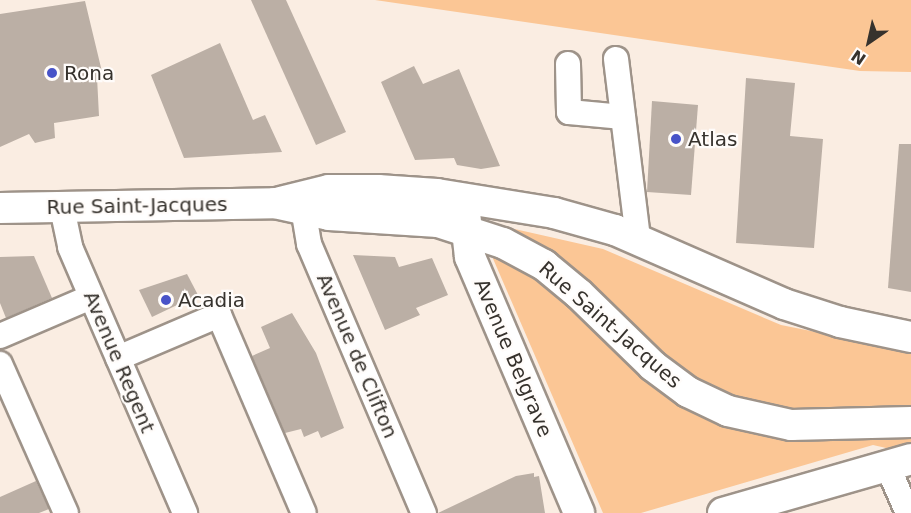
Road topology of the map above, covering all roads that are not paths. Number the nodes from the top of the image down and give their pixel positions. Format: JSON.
{"nodes":[{"id":1,"x":616,"y":59,"type":"dead end"},
{"id":2,"x":568,"y":64,"type":"dead end"},
{"id":3,"x":623,"y":117,"type":"junction"},
{"id":4,"x":465,"y":198,"type":"junction"},
{"id":5,"x":293,"y":203,"type":"junction"},
{"id":6,"x":0,"y":208,"type":"edge"},
{"id":7,"x":62,"y":208,"type":"junction"},
{"id":8,"x":465,"y":229,"type":"junction"},
{"id":9,"x":638,"y":239,"type":"junction"},
{"id":10,"x":92,"y":297,"type":"junction"},
{"id":11,"x":0,"y":336,"type":"edge"},
{"id":12,"x":911,"y":337,"type":"edge"},
{"id":13,"x":118,"y":358,"type":"junction"},
{"id":14,"x":0,"y":364,"type":"edge"},
{"id":15,"x":911,"y":422,"type":"edge"},
{"id":16,"x":899,"y":462,"type":"edge"},
{"id":17,"x":66,"y":513,"type":"edge"},
{"id":18,"x":185,"y":513,"type":"edge"},
{"id":19,"x":304,"y":513,"type":"edge"},
{"id":20,"x":424,"y":513,"type":"edge"},
{"id":21,"x":579,"y":513,"type":"edge"},
{"id":22,"x":723,"y":513,"type":"edge"},
{"id":23,"x":908,"y":513,"type":"edge"}],
"edges":[{"from":1,"to":3,"type":"street"},
{"from":2,"to":3,"type":"street"},
{"from":3,"to":9,"type":"street"},
{"from":4,"to":5,"type":"main road","name":"Rue Saint-Jacques"},
{"from":4,"to":8,"type":"main road","name":"Avenue Belgrave"},
{"from":4,"to":9,"type":"main road","name":"Rue Saint-Jacques"},
{"from":5,"to":7,"type":"main road","name":"Rue Saint-Jacques"},
{"from":5,"to":8,"type":"main road","name":"Rue Saint-Jacques"},
{"from":5,"to":20,"type":"street","name":"Avenue de Clifton"},
{"from":6,"to":7,"type":"main road","name":"Rue Saint-Jacques"},
{"from":7,"to":10,"type":"street","name":"Avenue Regent"},
{"from":8,"to":15,"type":"main road","name":"Rue Saint-Jacques"},
{"from":8,"to":21,"type":"main road","name":"Avenue Belgrave"},
{"from":9,"to":12,"type":"main road","name":"Rue Saint-Jacques"},
{"from":10,"to":11,"type":"street"},
{"from":10,"to":13,"type":"street","name":"Avenue Regent"},
{"from":13,"to":18,"type":"street","name":"Avenue Regent"},
{"from":13,"to":19,"type":"street"},
{"from":14,"to":17,"type":"street"},
{"from":16,"to":22,"type":"main road"},
{"from":16,"to":23,"type":"street"}]}
